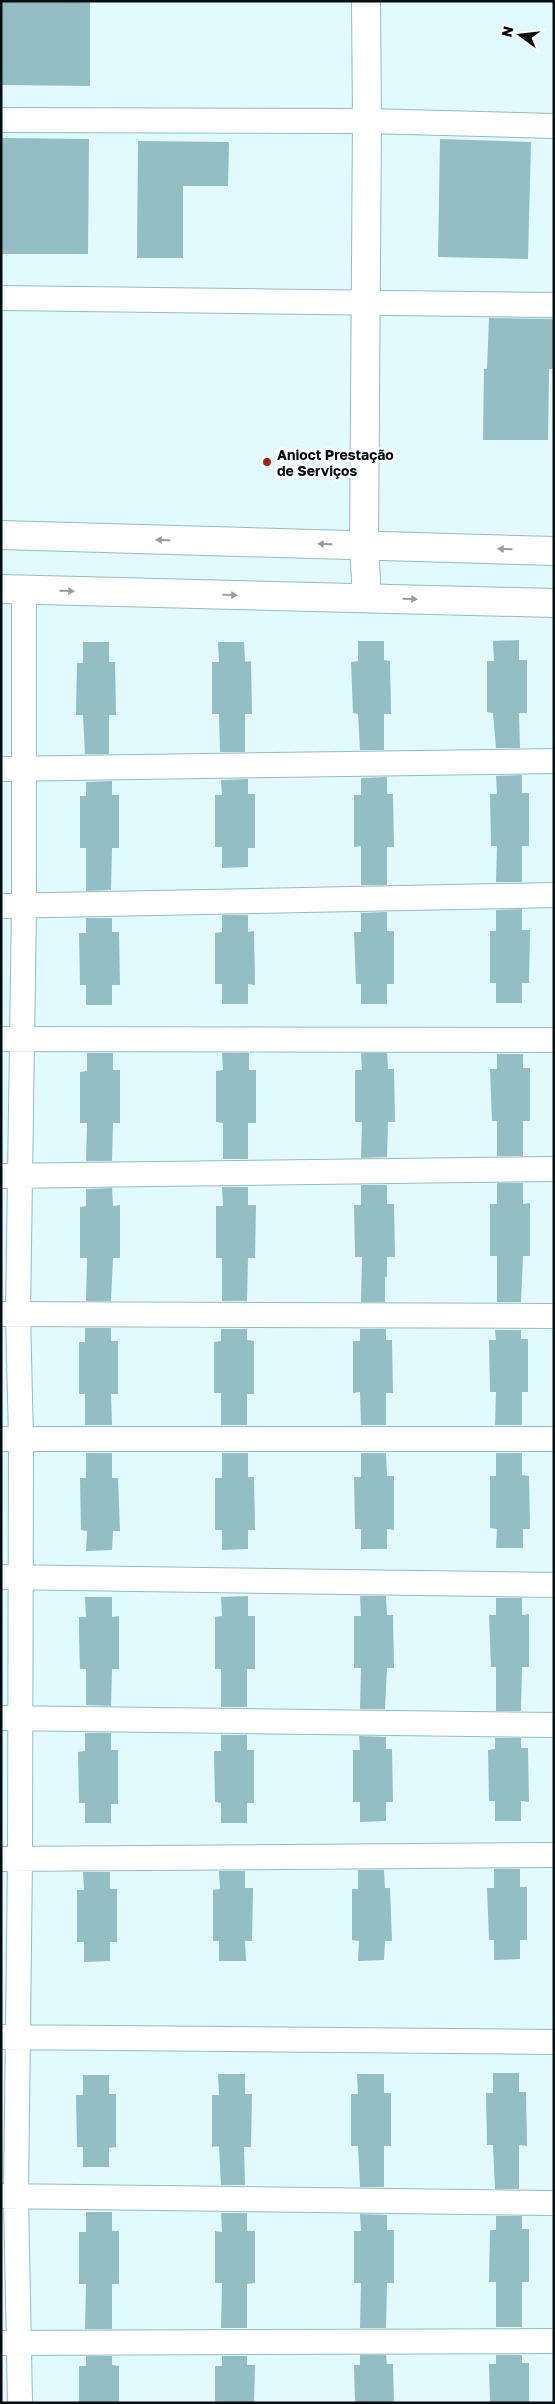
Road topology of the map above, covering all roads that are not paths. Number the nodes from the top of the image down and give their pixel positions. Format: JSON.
{"nodes":[{"id":1,"x":366,"y":1,"type":"edge"},
{"id":2,"x":1,"y":120,"type":"edge"},
{"id":3,"x":367,"y":121,"type":"junction"},
{"id":4,"x":554,"y":126,"type":"edge"},
{"id":5,"x":1,"y":298,"type":"edge"},
{"id":6,"x":364,"y":303,"type":"junction"},
{"id":7,"x":554,"y":305,"type":"edge"},
{"id":8,"x":1,"y":535,"type":"edge"},
{"id":9,"x":364,"y":545,"type":"junction"},
{"id":10,"x":554,"y":551,"type":"edge"},
{"id":11,"x":13,"y":589,"type":"edge"},
{"id":12,"x":366,"y":598,"type":"junction"},
{"id":13,"x":554,"y":603,"type":"edge"},
{"id":14,"x":554,"y":761,"type":"edge"},
{"id":15,"x":1,"y":769,"type":"edge"},
{"id":16,"x":25,"y":769,"type":"junction"},
{"id":17,"x":554,"y":895,"type":"edge"},
{"id":18,"x":13,"y":906,"type":"edge"},
{"id":19,"x":12,"y":1040,"type":"edge"},
{"id":20,"x":554,"y":1040,"type":"edge"},
{"id":21,"x":554,"y":1169,"type":"edge"},
{"id":22,"x":10,"y":1176,"type":"edge"},
{"id":23,"x":10,"y":1314,"type":"edge"},
{"id":24,"x":554,"y":1316,"type":"edge"},
{"id":25,"x":11,"y":1439,"type":"edge"},
{"id":26,"x":554,"y":1439,"type":"edge"},
{"id":27,"x":10,"y":1577,"type":"edge"},
{"id":28,"x":554,"y":1586,"type":"edge"},
{"id":29,"x":10,"y":1718,"type":"edge"},
{"id":30,"x":554,"y":1724,"type":"edge"},
{"id":31,"x":554,"y":1855,"type":"edge"},
{"id":32,"x":11,"y":1860,"type":"edge"},
{"id":33,"x":9,"y":2037,"type":"edge"},
{"id":34,"x":554,"y":2042,"type":"edge"},
{"id":35,"x":9,"y":2196,"type":"edge"},
{"id":36,"x":554,"y":2203,"type":"edge"},
{"id":37,"x":554,"y":2341,"type":"edge"},
{"id":38,"x":10,"y":2343,"type":"edge"},
{"id":39,"x":20,"y":2403,"type":"edge"}],
"edges":[{"from":1,"to":3,"type":"street"},
{"from":2,"to":3,"type":"street"},
{"from":3,"to":4,"type":"street"},
{"from":3,"to":6,"type":"street"},
{"from":5,"to":6,"type":"street"},
{"from":6,"to":7,"type":"street"},
{"from":6,"to":9,"type":"street"},
{"from":9,"to":8,"type":"street","one_way":true},
{"from":10,"to":9,"type":"street","one_way":true},
{"from":9,"to":12,"type":"street"},
{"from":11,"to":12,"type":"street","one_way":true},
{"from":11,"to":16,"type":"street"},
{"from":12,"to":13,"type":"street","one_way":true},
{"from":14,"to":16,"type":"street"},
{"from":15,"to":16,"type":"street"},
{"from":16,"to":18,"type":"street"},
{"from":17,"to":18,"type":"street"},
{"from":18,"to":19,"type":"street"},
{"from":19,"to":20,"type":"street"},
{"from":19,"to":22,"type":"street"},
{"from":21,"to":22,"type":"street"},
{"from":22,"to":23,"type":"street"},
{"from":23,"to":24,"type":"street"},
{"from":23,"to":25,"type":"street"},
{"from":25,"to":26,"type":"street"},
{"from":25,"to":27,"type":"street"},
{"from":27,"to":28,"type":"street"},
{"from":27,"to":29,"type":"street"},
{"from":29,"to":30,"type":"street"},
{"from":29,"to":32,"type":"street"},
{"from":31,"to":32,"type":"street"},
{"from":32,"to":33,"type":"street"},
{"from":33,"to":34,"type":"street"},
{"from":33,"to":35,"type":"street"},
{"from":35,"to":36,"type":"street"},
{"from":35,"to":38,"type":"street"},
{"from":37,"to":38,"type":"street"},
{"from":38,"to":39,"type":"street"}]}
